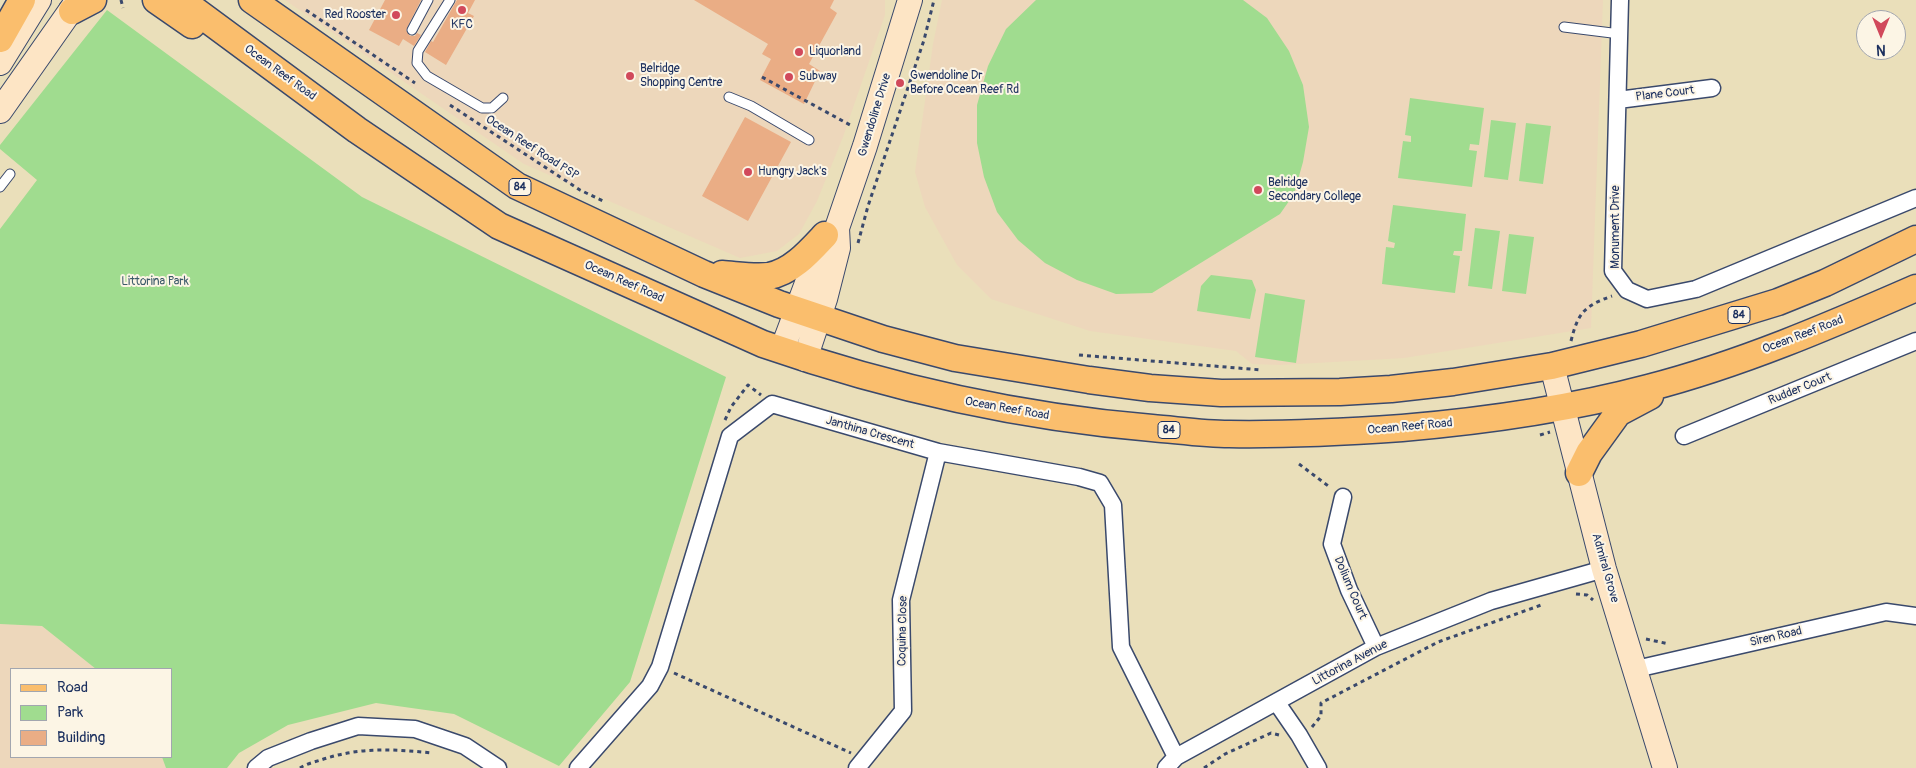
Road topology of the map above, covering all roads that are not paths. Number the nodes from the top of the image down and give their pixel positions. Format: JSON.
{"nodes":[{"id":1,"x":22,"y":0,"type":"edge"},
{"id":2,"x":40,"y":0,"type":"edge"},
{"id":3,"x":156,"y":0,"type":"edge"},
{"id":4,"x":181,"y":0,"type":"edge"},
{"id":5,"x":252,"y":0,"type":"edge"},
{"id":6,"x":428,"y":0,"type":"edge"},
{"id":7,"x":450,"y":0,"type":"edge"},
{"id":8,"x":910,"y":0,"type":"edge"},
{"id":9,"x":1620,"y":0,"type":"edge"},
{"id":10,"x":81,"y":4,"type":"edge"},
{"id":11,"x":1564,"y":27,"type":"dead end"},
{"id":12,"x":412,"y":30,"type":"dead end"},
{"id":13,"x":1620,"y":34,"type":"junction"},
{"id":14,"x":0,"y":39,"type":"edge"},
{"id":15,"x":0,"y":62,"type":"edge"},
{"id":16,"x":1712,"y":88,"type":"dead end"},
{"id":17,"x":729,"y":97,"type":"dead end"},
{"id":18,"x":503,"y":98,"type":"dead end"},
{"id":19,"x":1618,"y":100,"type":"junction"},
{"id":20,"x":0,"y":111,"type":"edge"},
{"id":21,"x":357,"y":130,"type":"junction"},
{"id":22,"x":808,"y":140,"type":"dead end"},
{"id":23,"x":10,"y":174,"type":"dead end"},
{"id":24,"x":0,"y":187,"type":"edge"},
{"id":25,"x":1916,"y":198,"type":"edge"},
{"id":26,"x":831,"y":232,"type":"junction"},
{"id":27,"x":1916,"y":239,"type":"edge"},
{"id":28,"x":704,"y":274,"type":"junction"},
{"id":29,"x":1916,"y":288,"type":"edge"},
{"id":30,"x":808,"y":314,"type":"junction"},
{"id":31,"x":1916,"y":341,"type":"edge"},
{"id":32,"x":794,"y":355,"type":"junction"},
{"id":33,"x":1552,"y":366,"type":"junction"},
{"id":34,"x":1717,"y":366,"type":"junction"},
{"id":35,"x":1563,"y":407,"type":"junction"},
{"id":36,"x":1684,"y":436,"type":"dead end"},
{"id":37,"x":938,"y":452,"type":"junction"},
{"id":38,"x":1579,"y":473,"type":"junction"},
{"id":39,"x":1343,"y":498,"type":"road end"},
{"id":40,"x":1604,"y":569,"type":"junction"},
{"id":41,"x":1916,"y":616,"type":"edge"},
{"id":42,"x":1376,"y":647,"type":"junction"},
{"id":43,"x":1636,"y":669,"type":"junction"},
{"id":44,"x":1277,"y":703,"type":"junction"},
{"id":45,"x":860,"y":763,"type":"edge"},
{"id":46,"x":1171,"y":763,"type":"edge"},
{"id":47,"x":256,"y":768,"type":"edge"},
{"id":48,"x":498,"y":768,"type":"edge"},
{"id":49,"x":578,"y":768,"type":"edge"},
{"id":50,"x":1318,"y":768,"type":"edge"},
{"id":51,"x":1665,"y":768,"type":"edge"}],
"edges":[{"from":1,"to":14,"type":"main road"},
{"from":2,"to":15,"type":"street"},
{"from":3,"to":21,"type":"main road"},
{"from":4,"to":21,"type":"main road","name":"Ocean Reef Road","number":"84"},
{"from":5,"to":28,"type":"main road","number":"84"},
{"from":6,"to":12,"type":"lane"},
{"from":7,"to":18,"type":"lane"},
{"from":8,"to":26,"type":"street","name":"Gwendoline Drive"},
{"from":9,"to":13,"type":"street","name":"Monument Drive"},
{"from":10,"to":20,"type":"street"},
{"from":11,"to":13,"type":"lane"},
{"from":13,"to":19,"type":"street","name":"Monument Drive"},
{"from":16,"to":19,"type":"street","name":"Plane Court"},
{"from":17,"to":22,"type":"lane"},
{"from":19,"to":25,"type":"street","name":"Monument Drive"},
{"from":21,"to":32,"type":"main road","name":"Ocean Reef Road","number":"84"},
{"from":23,"to":24,"type":"lane"},
{"from":26,"to":28,"type":"main road"},
{"from":26,"to":30,"type":"street","name":"Gwendoline Drive"},
{"from":27,"to":33,"type":"main road","number":"84"},
{"from":28,"to":30,"type":"main road","number":"84"},
{"from":29,"to":34,"type":"main road","name":"Ocean Reef Road","number":"84"},
{"from":30,"to":32,"type":"street","name":"Gwendoline Drive"},
{"from":30,"to":33,"type":"main road","number":"84"},
{"from":31,"to":36,"type":"street","name":"Rudder Court"},
{"from":32,"to":35,"type":"main road","name":"Ocean Reef Road","number":"84"},
{"from":33,"to":35,"type":"street","name":"Admiral Grove"},
{"from":34,"to":35,"type":"main road","name":"Ocean Reef Road","number":"84"},
{"from":34,"to":38,"type":"main road"},
{"from":35,"to":38,"type":"street","name":"Admiral Grove"},
{"from":37,"to":45,"type":"street","name":"Coquina Close"},
{"from":37,"to":46,"type":"street","name":"Janthina Crescent"},
{"from":37,"to":49,"type":"street","name":"Janthina Crescent"},
{"from":38,"to":40,"type":"street","name":"Admiral Grove"},
{"from":39,"to":42,"type":"street","name":"Dolium Court"},
{"from":40,"to":42,"type":"street","name":"Littorina Avenue"},
{"from":40,"to":43,"type":"street","name":"Admiral Grove"},
{"from":41,"to":43,"type":"street","name":"Siren Road"},
{"from":42,"to":44,"type":"street","name":"Littorina Avenue"},
{"from":43,"to":51,"type":"street","name":"Admiral Grove"},
{"from":44,"to":46,"type":"street","name":"Littorina Avenue"},
{"from":44,"to":50,"type":"street"},
{"from":47,"to":48,"type":"street"}]}
